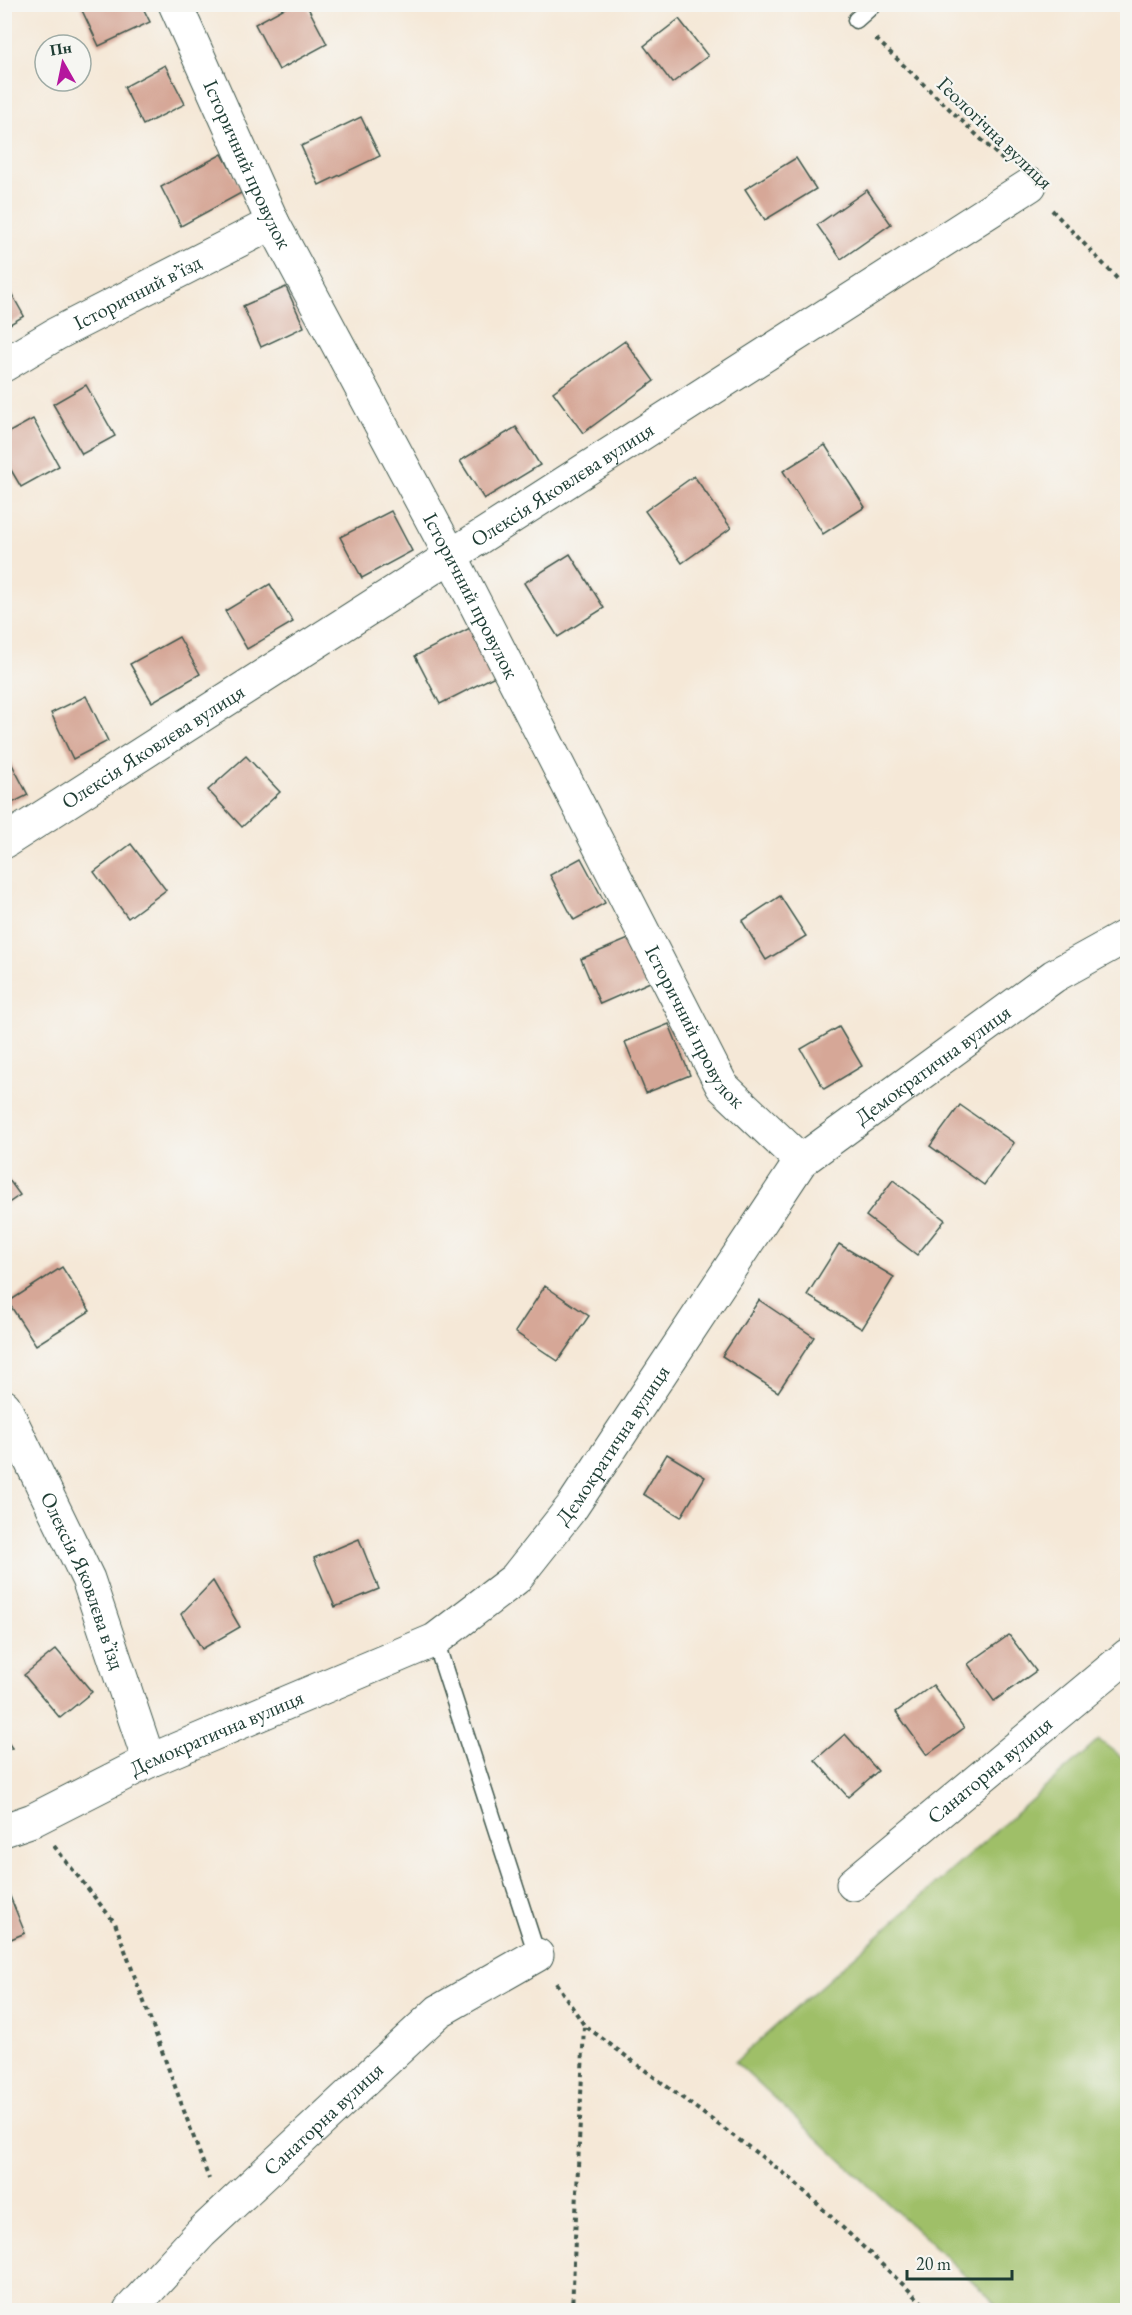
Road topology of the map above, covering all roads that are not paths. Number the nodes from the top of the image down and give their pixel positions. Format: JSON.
{"nodes":[{"id":1,"x":175,"y":4,"type":"edge"},
{"id":2,"x":874,"y":4,"type":"edge"},
{"id":3,"x":856,"y":20,"type":"road end"},
{"id":4,"x":1030,"y":185,"type":"road end"},
{"id":5,"x":273,"y":224,"type":"junction"},
{"id":6,"x":4,"y":365,"type":"edge"},
{"id":7,"x":451,"y":556,"type":"junction"},
{"id":8,"x":4,"y":842,"type":"edge"},
{"id":9,"x":1128,"y":935,"type":"edge"},
{"id":10,"x":801,"y":1161,"type":"junction"},
{"id":11,"x":4,"y":1406,"type":"edge"},
{"id":12,"x":435,"y":1640,"type":"junction"},
{"id":13,"x":1128,"y":1655,"type":"edge"},
{"id":14,"x":149,"y":1761,"type":"junction"},
{"id":15,"x":19,"y":1825,"type":"edge"},
{"id":16,"x":854,"y":1884,"type":"dead end"},
{"id":17,"x":537,"y":1955,"type":"joint"},
{"id":18,"x":130,"y":2310,"type":"edge"}],
"edges":[{"from":1,"to":5,"type":"street","name":"Історичний провулок"},
{"from":2,"to":3,"type":"lane"},
{"from":4,"to":7,"type":"street","name":"Олексія Яковлєва вулиця"},
{"from":5,"to":6,"type":"street","name":"Історичний в’їзд"},
{"from":5,"to":7,"type":"street","name":"Історичний провулок"},
{"from":7,"to":8,"type":"street","name":"Олексія Яковлєва вулиця"},
{"from":7,"to":10,"type":"street","name":"Історичний провулок"},
{"from":9,"to":10,"type":"street","name":"Демократична вулиця"},
{"from":10,"to":12,"type":"street","name":"Демократична вулиця"},
{"from":11,"to":14,"type":"street","name":"Олексія Яковлєва в’їзд"},
{"from":12,"to":14,"type":"street","name":"Демократична вулиця"},
{"from":12,"to":17,"type":"lane"},
{"from":13,"to":16,"type":"street","name":"Санаторна вулиця"},
{"from":14,"to":15,"type":"street","name":"Демократична вулиця"},
{"from":17,"to":18,"type":"street","name":"Санаторна вулиця"}]}
